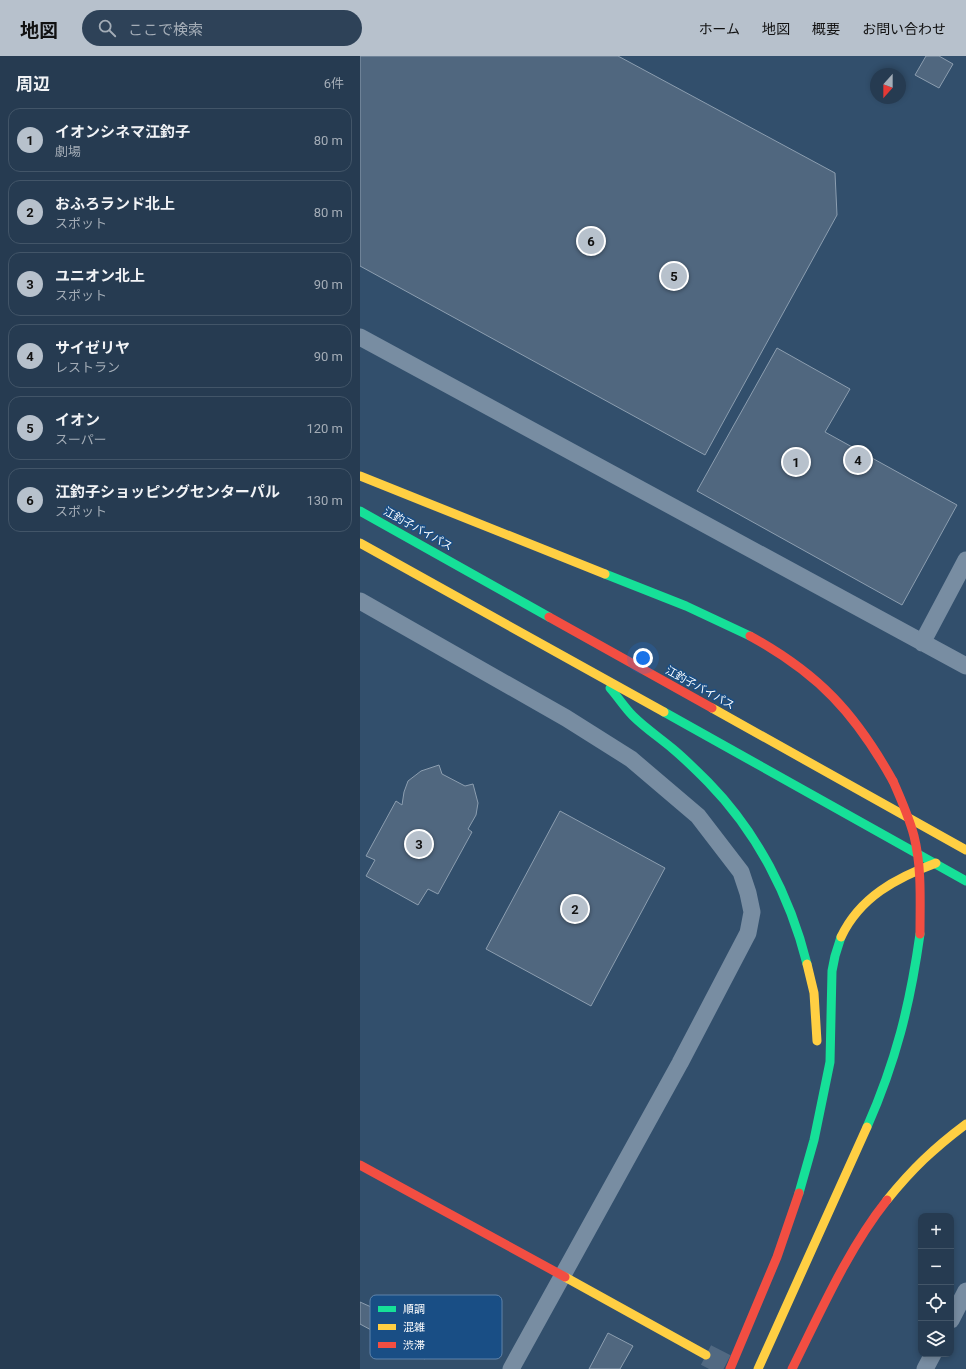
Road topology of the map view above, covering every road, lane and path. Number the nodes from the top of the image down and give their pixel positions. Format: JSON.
{"nodes":[{"id":1,"x":360,"y":337,"type":"edge"},
{"id":2,"x":360,"y":476,"type":"edge"},
{"id":3,"x":360,"y":511,"type":"edge"},
{"id":4,"x":360,"y":543,"type":"edge"},
{"id":5,"x":966,"y":560,"type":"edge"},
{"id":6,"x":360,"y":602,"type":"edge"},
{"id":7,"x":922,"y":643,"type":"junction"},
{"id":8,"x":966,"y":666,"type":"edge"},
{"id":9,"x":602,"y":679,"type":"junction"},
{"id":10,"x":966,"y":850,"type":"edge"},
{"id":11,"x":958,"y":859,"type":"edge"},
{"id":12,"x":936,"y":864,"type":"junction"},
{"id":13,"x":966,"y":881,"type":"edge"},
{"id":14,"x":818,"y":1053,"type":"dead end"},
{"id":15,"x":820,"y":1067,"type":"dead end"},
{"id":16,"x":825,"y":1087,"type":"junction"},
{"id":17,"x":966,"y":1124,"type":"edge"},
{"id":18,"x":360,"y":1165,"type":"edge"},
{"id":19,"x":562,"y":1274,"type":"junction"},
{"id":20,"x":966,"y":1291,"type":"edge"},
{"id":21,"x":954,"y":1314,"type":"edge"},
{"id":22,"x":706,"y":1355,"type":"tunnel mouth"},
{"id":23,"x":931,"y":1357,"type":"edge"},
{"id":24,"x":511,"y":1369,"type":"edge"},
{"id":25,"x":730,"y":1369,"type":"edge"},
{"id":26,"x":758,"y":1369,"type":"edge"},
{"id":27,"x":792,"y":1369,"type":"edge"},
{"id":28,"x":925,"y":1369,"type":"edge"}],
"edges":[{"from":1,"to":7,"type":"street"},
{"from":2,"to":26,"type":"main road","bridge":true},
{"from":3,"to":10,"type":"main road","name":"江釣子バイパス"},
{"from":4,"to":9,"type":"main road"},
{"from":5,"to":7,"type":"street"},
{"from":6,"to":19,"type":"street"},
{"from":7,"to":8,"type":"street"},
{"from":9,"to":12,"type":"main road"},
{"from":9,"to":14,"type":"main road"},
{"from":11,"to":12,"type":"main road"},
{"from":12,"to":13,"type":"main road"},
{"from":12,"to":16,"type":"main road"},
{"from":15,"to":16,"type":"main road"},
{"from":16,"to":25,"type":"main road"},
{"from":17,"to":27,"type":"main road"},
{"from":18,"to":19,"type":"main road"},
{"from":19,"to":22,"type":"main road"},
{"from":19,"to":24,"type":"street"},
{"from":20,"to":21,"type":"street"},
{"from":23,"to":28,"type":"street"}]}
